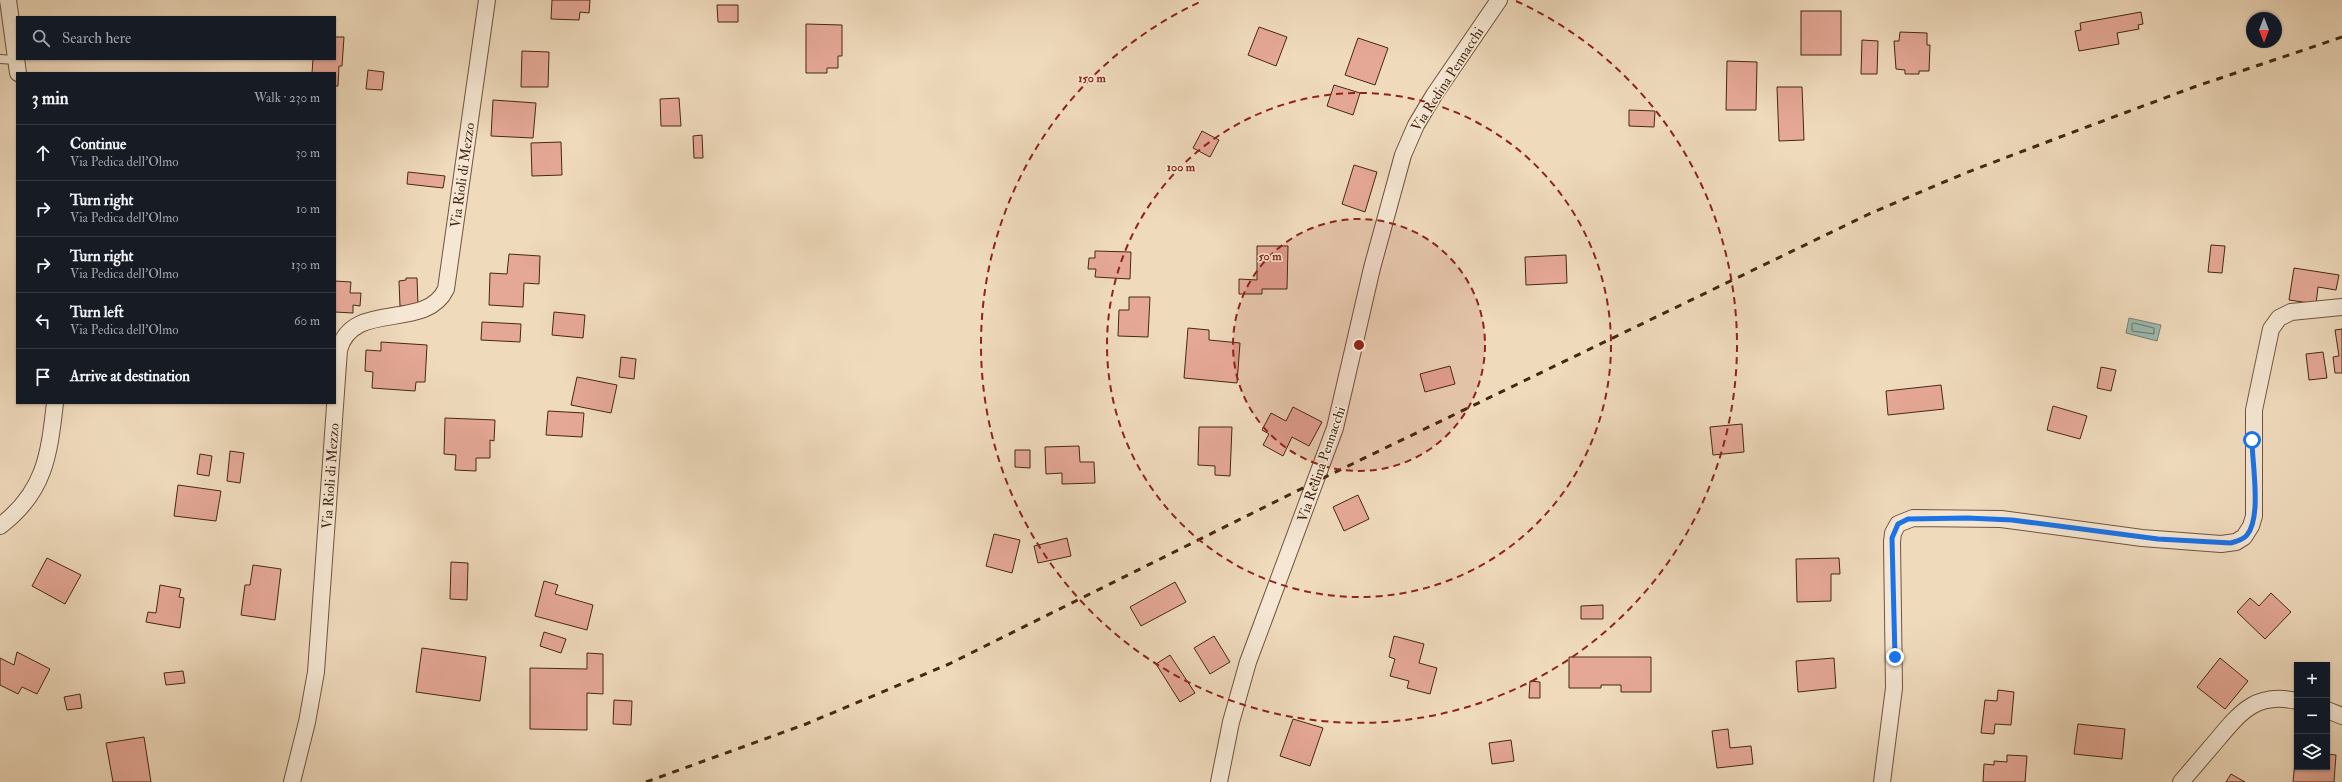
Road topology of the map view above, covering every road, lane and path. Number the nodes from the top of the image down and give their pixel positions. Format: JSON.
{"nodes":[{"id":1,"x":8,"y":0,"type":"edge"},
{"id":2,"x":487,"y":0,"type":"edge"},
{"id":3,"x":1499,"y":0,"type":"edge"},
{"id":4,"x":11,"y":64,"type":"edge"},
{"id":5,"x":2342,"y":307,"type":"edge"},
{"id":6,"x":336,"y":392,"type":"edge"},
{"id":7,"x":56,"y":404,"type":"edge"},
{"id":8,"x":335,"y":404,"type":"edge"},
{"id":9,"x":0,"y":526,"type":"edge"},
{"id":10,"x":2294,"y":701,"type":"edge"},
{"id":11,"x":2330,"y":711,"type":"edge"},
{"id":12,"x":2342,"y":716,"type":"edge"},
{"id":13,"x":292,"y":782,"type":"edge"},
{"id":14,"x":1219,"y":782,"type":"edge"},
{"id":15,"x":1882,"y":782,"type":"edge"},
{"id":16,"x":2181,"y":782,"type":"edge"}],
"edges":[{"from":1,"to":4,"type":"street"},
{"from":2,"to":6,"type":"street","name":"Via Rioli di Mezzo"},
{"from":3,"to":14,"type":"street","name":"Via Redina Pennacchi"},
{"from":5,"to":15,"type":"street"},
{"from":7,"to":9,"type":"street"},
{"from":8,"to":13,"type":"street","name":"Via Rioli di Mezzo"},
{"from":10,"to":16,"type":"street"},
{"from":11,"to":12,"type":"street"}]}
